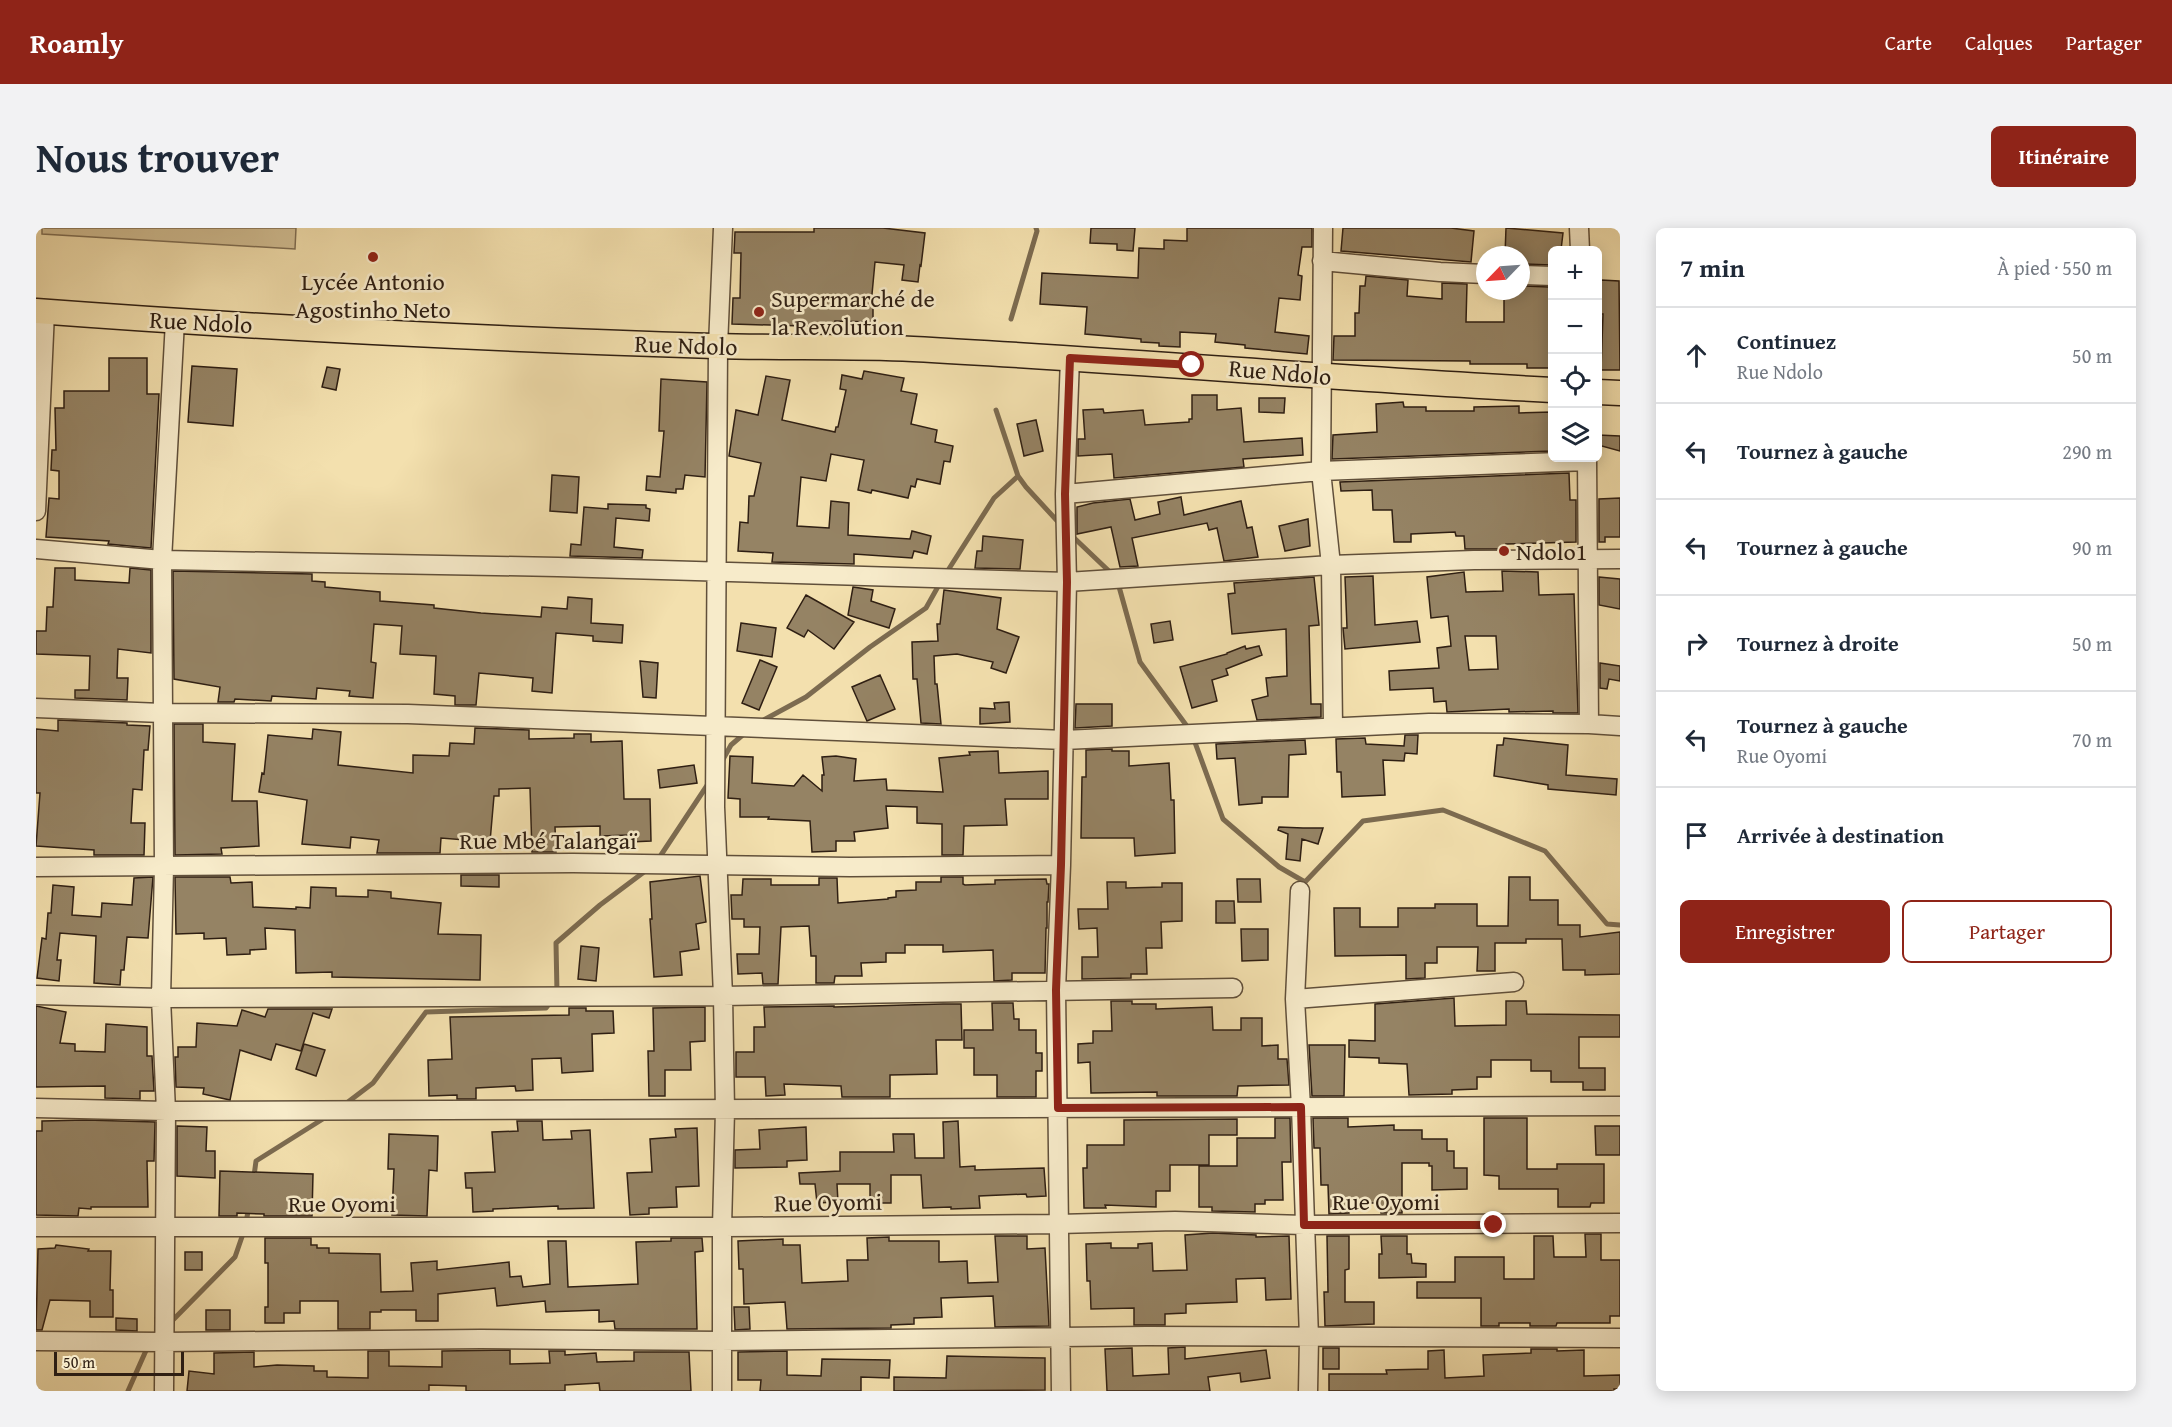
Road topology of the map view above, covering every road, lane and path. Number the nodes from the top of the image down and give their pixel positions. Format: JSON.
{"nodes":[{"id":1,"x":723,"y":228,"type":"edge"},
{"id":2,"x":1323,"y":228,"type":"edge"},
{"id":3,"x":1579,"y":228,"type":"edge"},
{"id":4,"x":1580,"y":246,"type":"edge"},
{"id":5,"x":1322,"y":261,"type":"junction"},
{"id":6,"x":1476,"y":274,"type":"edge"},
{"id":7,"x":1530,"y":275,"type":"edge"},
{"id":8,"x":1548,"y":276,"type":"edge"},
{"id":9,"x":40,"y":311,"type":"edge"},
{"id":10,"x":175,"y":321,"type":"junction"},
{"id":11,"x":718,"y":346,"type":"junction"},
{"id":12,"x":1070,"y":358,"type":"junction"},
{"id":13,"x":1321,"y":376,"type":"junction"},
{"id":14,"x":1548,"y":390,"type":"edge"},
{"id":15,"x":1602,"y":392,"type":"edge"},
{"id":16,"x":1620,"y":393,"type":"edge"},
{"id":17,"x":1548,"y":461,"type":"edge"},
{"id":18,"x":1587,"y":462,"type":"edge"},
{"id":19,"x":1322,"y":471,"type":"junction"},
{"id":20,"x":1065,"y":494,"type":"junction"},
{"id":21,"x":36,"y":511,"type":"edge"},
{"id":22,"x":36,"y":549,"type":"edge"},
{"id":23,"x":1588,"y":558,"type":"junction"},
{"id":24,"x":1620,"y":559,"type":"edge"},
{"id":25,"x":162,"y":560,"type":"junction"},
{"id":26,"x":1331,"y":565,"type":"junction"},
{"id":27,"x":717,"y":571,"type":"junction"},
{"id":28,"x":1067,"y":582,"type":"junction"},
{"id":29,"x":36,"y":708,"type":"edge"},
{"id":30,"x":162,"y":713,"type":"junction"},
{"id":31,"x":1590,"y":724,"type":"junction"},
{"id":32,"x":716,"y":726,"type":"junction"},
{"id":33,"x":1620,"y":726,"type":"edge"},
{"id":34,"x":1334,"y":727,"type":"junction"},
{"id":35,"x":1064,"y":740,"type":"junction"},
{"id":36,"x":719,"y":865,"type":"junction"},
{"id":37,"x":1061,"y":865,"type":"junction"},
{"id":38,"x":36,"y":867,"type":"edge"},
{"id":39,"x":164,"y":867,"type":"junction"},
{"id":40,"x":1300,"y":891,"type":"dead end"},
{"id":41,"x":1514,"y":982,"type":"dead end"},
{"id":42,"x":1233,"y":988,"type":"dead end"},
{"id":43,"x":1056,"y":990,"type":"junction"},
{"id":44,"x":36,"y":995,"type":"edge"},
{"id":45,"x":723,"y":996,"type":"junction"},
{"id":46,"x":161,"y":998,"type":"junction"},
{"id":47,"x":1295,"y":999,"type":"junction"},
{"id":48,"x":1620,"y":1106,"type":"edge"},
{"id":49,"x":1301,"y":1107,"type":"junction"},
{"id":50,"x":36,"y":1108,"type":"edge"},
{"id":51,"x":1058,"y":1108,"type":"junction"},
{"id":52,"x":725,"y":1110,"type":"junction"},
{"id":53,"x":166,"y":1111,"type":"junction"},
{"id":54,"x":1620,"y":1223,"type":"edge"},
{"id":55,"x":1058,"y":1224,"type":"junction"},
{"id":56,"x":1304,"y":1225,"type":"junction"},
{"id":57,"x":36,"y":1227,"type":"edge"},
{"id":58,"x":164,"y":1227,"type":"junction"},
{"id":59,"x":722,"y":1227,"type":"junction"},
{"id":60,"x":1061,"y":1338,"type":"junction"},
{"id":61,"x":1309,"y":1338,"type":"junction"},
{"id":62,"x":1620,"y":1338,"type":"edge"},
{"id":63,"x":36,"y":1341,"type":"edge"},
{"id":64,"x":721,"y":1341,"type":"junction"},
{"id":65,"x":163,"y":1342,"type":"junction"},
{"id":66,"x":164,"y":1391,"type":"edge"},
{"id":67,"x":722,"y":1391,"type":"edge"},
{"id":68,"x":1061,"y":1391,"type":"edge"},
{"id":69,"x":1308,"y":1391,"type":"edge"}],
"edges":[{"from":1,"to":11,"type":"street"},
{"from":2,"to":5,"type":"street"},
{"from":3,"to":4,"type":"street"},
{"from":5,"to":6,"type":"street"},
{"from":5,"to":13,"type":"street"},
{"from":7,"to":8,"type":"street"},
{"from":9,"to":10,"type":"main road","name":"Rue Ndolo"},
{"from":9,"to":21,"type":"street"},
{"from":10,"to":11,"type":"main road","name":"Rue Ndolo"},
{"from":10,"to":25,"type":"street"},
{"from":11,"to":12,"type":"main road","name":"Rue Ndolo"},
{"from":11,"to":27,"type":"street"},
{"from":12,"to":13,"type":"main road","name":"Rue Ndolo"},
{"from":12,"to":20,"type":"street"},
{"from":13,"to":14,"type":"main road","name":"Rue Ndolo"},
{"from":13,"to":19,"type":"street"},
{"from":15,"to":16,"type":"main road"},
{"from":17,"to":19,"type":"street"},
{"from":18,"to":23,"type":"street"},
{"from":19,"to":20,"type":"street"},
{"from":19,"to":26,"type":"street"},
{"from":20,"to":28,"type":"street"},
{"from":22,"to":25,"type":"street"},
{"from":23,"to":24,"type":"street"},
{"from":23,"to":26,"type":"street"},
{"from":23,"to":31,"type":"street"},
{"from":25,"to":27,"type":"street"},
{"from":25,"to":30,"type":"street"},
{"from":26,"to":28,"type":"street"},
{"from":26,"to":34,"type":"street"},
{"from":27,"to":28,"type":"street"},
{"from":27,"to":32,"type":"street"},
{"from":28,"to":35,"type":"street"},
{"from":29,"to":30,"type":"street"},
{"from":30,"to":32,"type":"street"},
{"from":30,"to":39,"type":"street"},
{"from":31,"to":33,"type":"street"},
{"from":31,"to":34,"type":"street"},
{"from":32,"to":35,"type":"street"},
{"from":32,"to":36,"type":"street"},
{"from":34,"to":35,"type":"street"},
{"from":35,"to":37,"type":"street"},
{"from":36,"to":37,"type":"street","name":"Rue Mbé Talangaï"},
{"from":36,"to":39,"type":"street","name":"Rue Mbé Talangaï"},
{"from":36,"to":45,"type":"street"},
{"from":37,"to":43,"type":"street"},
{"from":38,"to":39,"type":"street","name":"Rue Mbé Talangaï"},
{"from":39,"to":46,"type":"street"},
{"from":40,"to":47,"type":"street"},
{"from":41,"to":47,"type":"street"},
{"from":42,"to":43,"type":"street"},
{"from":43,"to":45,"type":"street"},
{"from":43,"to":51,"type":"street"},
{"from":44,"to":46,"type":"street"},
{"from":45,"to":46,"type":"street"},
{"from":45,"to":52,"type":"street"},
{"from":46,"to":53,"type":"street"},
{"from":47,"to":49,"type":"street"},
{"from":48,"to":49,"type":"street"},
{"from":49,"to":51,"type":"street"},
{"from":49,"to":56,"type":"street"},
{"from":50,"to":53,"type":"street"},
{"from":51,"to":52,"type":"street"},
{"from":51,"to":55,"type":"street"},
{"from":52,"to":53,"type":"street"},
{"from":52,"to":59,"type":"street"},
{"from":53,"to":58,"type":"street"},
{"from":54,"to":56,"type":"street","name":"Rue Oyomi"},
{"from":55,"to":56,"type":"street","name":"Rue Oyomi"},
{"from":55,"to":59,"type":"street","name":"Rue Oyomi"},
{"from":55,"to":60,"type":"street"},
{"from":56,"to":61,"type":"street"},
{"from":57,"to":58,"type":"street","name":"Rue Oyomi"},
{"from":58,"to":59,"type":"street","name":"Rue Oyomi"},
{"from":58,"to":65,"type":"street"},
{"from":59,"to":64,"type":"street"},
{"from":60,"to":61,"type":"street"},
{"from":60,"to":64,"type":"street"},
{"from":60,"to":68,"type":"street"},
{"from":61,"to":62,"type":"street"},
{"from":61,"to":69,"type":"street"},
{"from":63,"to":65,"type":"street"},
{"from":64,"to":65,"type":"street"},
{"from":64,"to":67,"type":"street"},
{"from":65,"to":66,"type":"street"}]}
